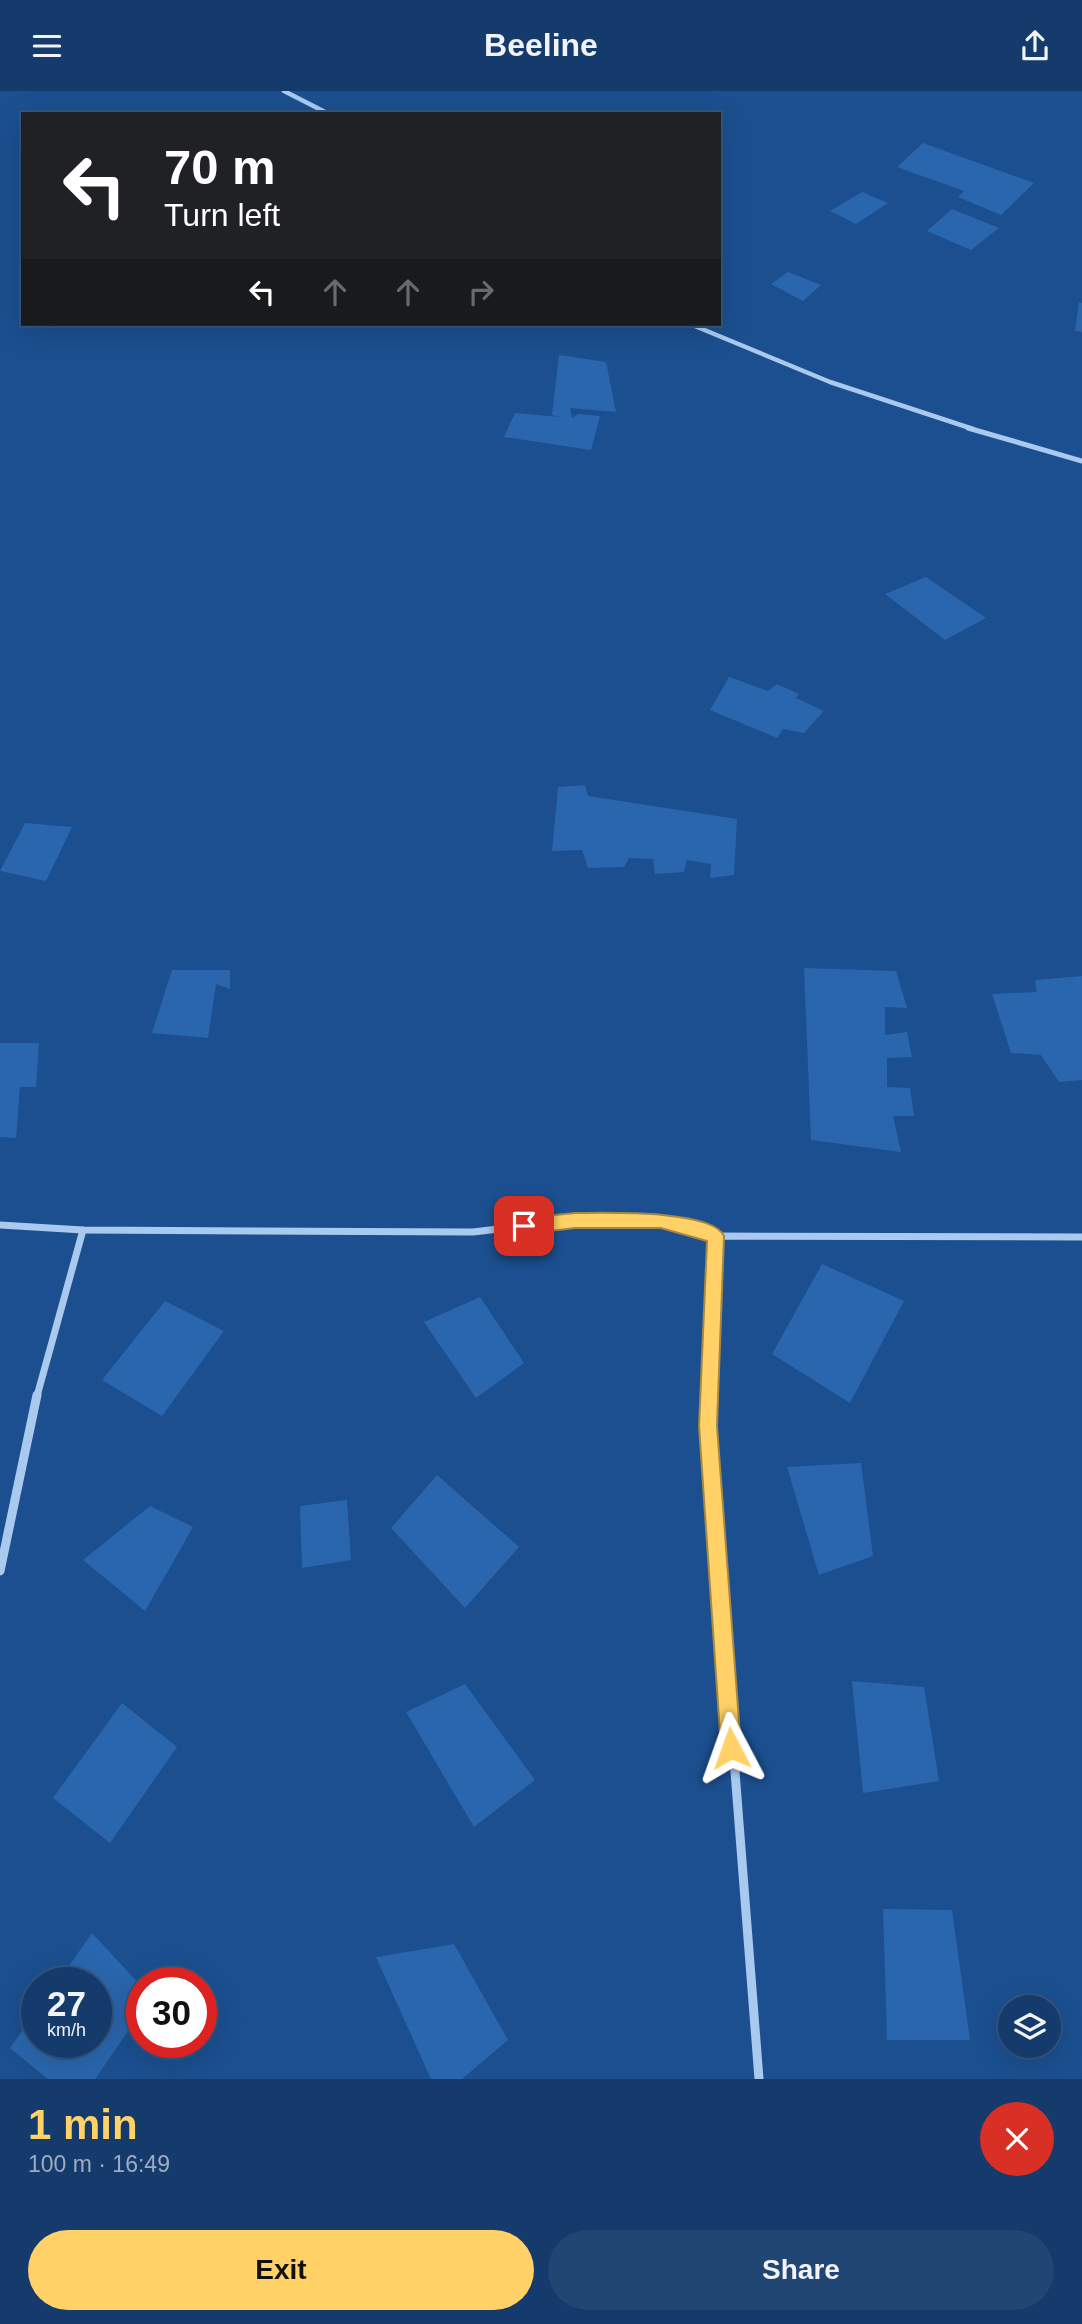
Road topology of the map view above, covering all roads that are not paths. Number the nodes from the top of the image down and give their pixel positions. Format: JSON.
{"nodes":[{"id":1,"x":284,"y":91,"type":"edge"},
{"id":2,"x":325,"y":112,"type":"edge"},
{"id":3,"x":695,"y":326,"type":"edge"},
{"id":4,"x":1082,"y":461,"type":"edge"},
{"id":5,"x":0,"y":1225,"type":"edge"},
{"id":6,"x":83,"y":1230,"type":"junction"},
{"id":7,"x":715,"y":1236,"type":"junction"},
{"id":8,"x":1082,"y":1237,"type":"edge"},
{"id":9,"x":0,"y":1571,"type":"edge"},
{"id":10,"x":759,"y":2079,"type":"edge"}],
"edges":[{"from":1,"to":2,"type":"street"},
{"from":3,"to":4,"type":"street"},
{"from":5,"to":6,"type":"street"},
{"from":6,"to":7,"type":"street"},
{"from":6,"to":9,"type":"street"},
{"from":7,"to":8,"type":"street"},
{"from":7,"to":10,"type":"street"}]}
